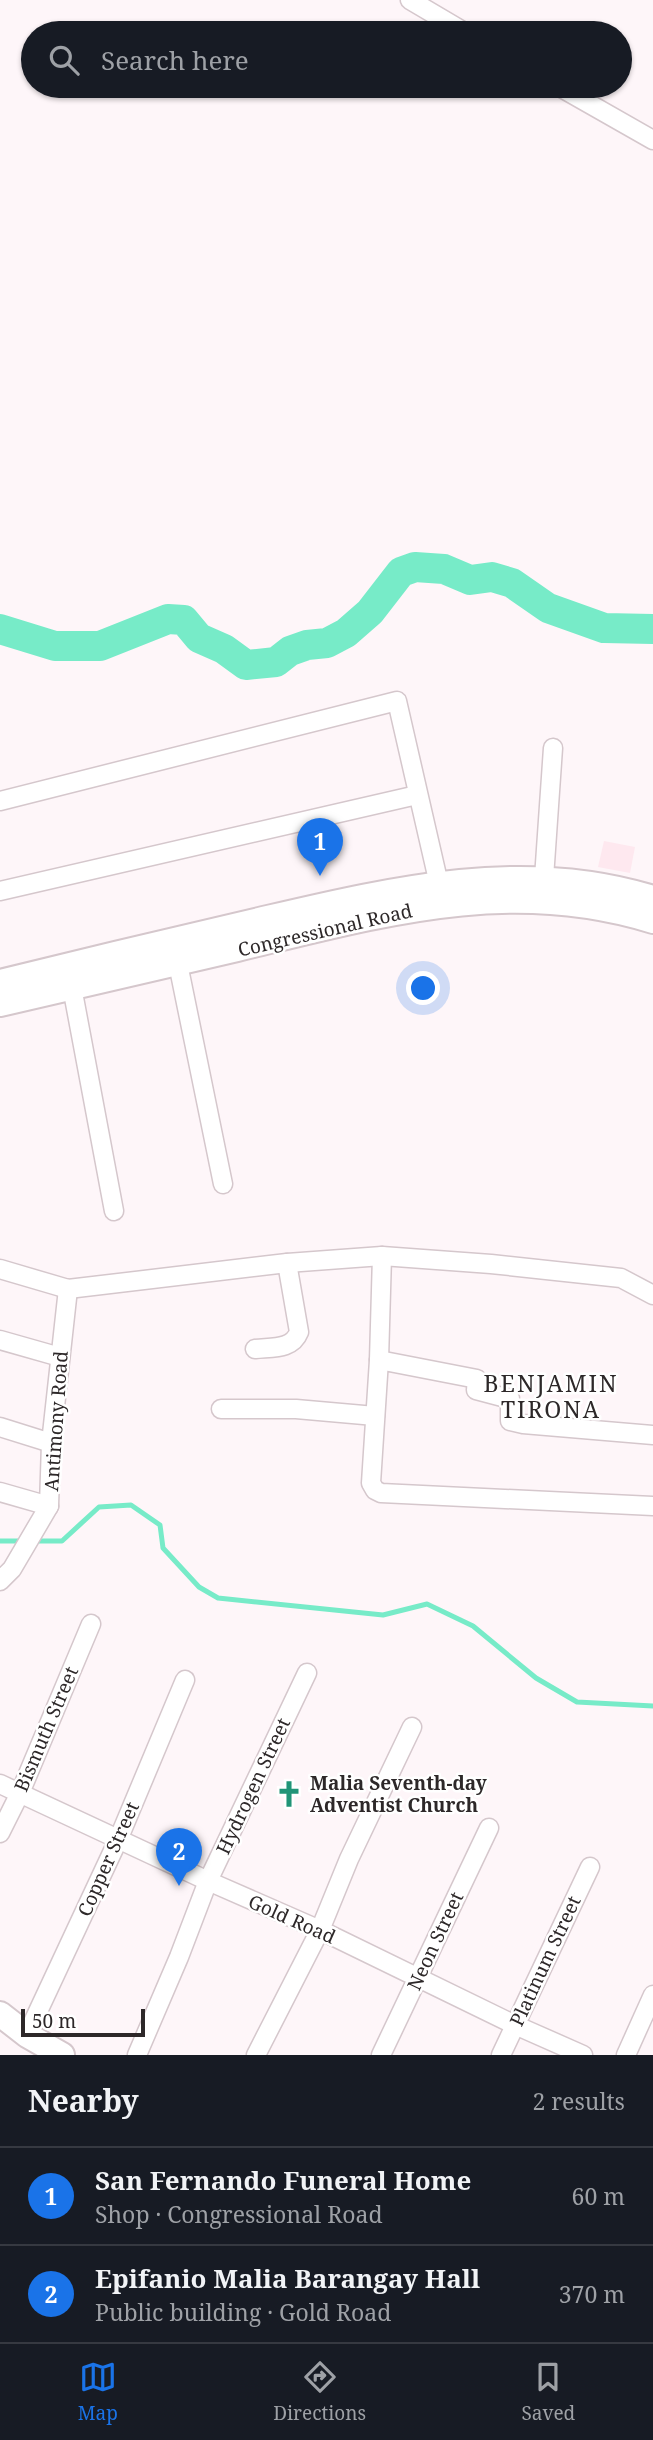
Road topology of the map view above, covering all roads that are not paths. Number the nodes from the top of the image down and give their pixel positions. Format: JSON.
{"nodes":[{"id":1,"x":410,"y":0,"type":"edge"},
{"id":2,"x":446,"y":21,"type":"edge"},
{"id":3,"x":579,"y":98,"type":"edge"},
{"id":4,"x":653,"y":140,"type":"edge"},
{"id":5,"x":553,"y":748,"type":"dead end"},
{"id":6,"x":417,"y":795,"type":"junction"},
{"id":7,"x":0,"y":801,"type":"edge"},
{"id":8,"x":544,"y":878,"type":"junction"},
{"id":9,"x":0,"y":891,"type":"edge"},
{"id":10,"x":441,"y":894,"type":"junction"},
{"id":11,"x":652,"y":900,"type":"edge"},
{"id":12,"x":624,"y":901,"type":"junction"},
{"id":13,"x":176,"y":951,"type":"junction"},
{"id":14,"x":0,"y":982,"type":"edge"},
{"id":15,"x":72,"y":987,"type":"junction"},
{"id":16,"x":0,"y":1004,"type":"edge"},
{"id":17,"x":223,"y":1184,"type":"dead end"},
{"id":18,"x":114,"y":1211,"type":"dead end"},
{"id":19,"x":382,"y":1256,"type":"junction"},
{"id":20,"x":286,"y":1263,"type":"junction"},
{"id":21,"x":0,"y":1269,"type":"edge"},
{"id":22,"x":68,"y":1289,"type":"junction"},
{"id":23,"x":653,"y":1295,"type":"edge"},
{"id":24,"x":0,"y":1340,"type":"edge"},
{"id":25,"x":255,"y":1349,"type":"dead end"},
{"id":26,"x":60,"y":1357,"type":"junction"},
{"id":27,"x":379,"y":1360,"type":"junction"},
{"id":28,"x":221,"y":1409,"type":"dead end"},
{"id":29,"x":375,"y":1416,"type":"junction"},
{"id":30,"x":0,"y":1427,"type":"edge"},
{"id":31,"x":653,"y":1435,"type":"edge"},
{"id":32,"x":51,"y":1443,"type":"junction"},
{"id":33,"x":0,"y":1492,"type":"edge"},
{"id":34,"x":50,"y":1506,"type":"junction"},
{"id":35,"x":653,"y":1506,"type":"edge"},
{"id":36,"x":6,"y":1575,"type":"edge"},
{"id":37,"x":91,"y":1624,"type":"dead end"},
{"id":38,"x":307,"y":1673,"type":"dead end"},
{"id":39,"x":186,"y":1681,"type":"dead end"},
{"id":40,"x":412,"y":1727,"type":"dead end"},
{"id":41,"x":0,"y":1784,"type":"edge"},
{"id":42,"x":20,"y":1794,"type":"junction"},
{"id":43,"x":489,"y":1828,"type":"dead end"},
{"id":44,"x":0,"y":1833,"type":"edge"},
{"id":45,"x":118,"y":1840,"type":"junction"},
{"id":46,"x":590,"y":1867,"type":"dead end"},
{"id":47,"x":208,"y":1881,"type":"junction"},
{"id":48,"x":320,"y":1930,"type":"junction"},
{"id":49,"x":418,"y":1978,"type":"junction"},
{"id":50,"x":653,"y":1995,"type":"edge"},
{"id":51,"x":0,"y":2014,"type":"edge"},
{"id":52,"x":515,"y":2025,"type":"junction"},
{"id":53,"x":27,"y":2035,"type":"junction"},
{"id":54,"x":62,"y":2055,"type":"edge"},
{"id":55,"x":136,"y":2055,"type":"edge"},
{"id":56,"x":256,"y":2055,"type":"edge"},
{"id":57,"x":381,"y":2055,"type":"edge"},
{"id":58,"x":501,"y":2055,"type":"edge"},
{"id":59,"x":583,"y":2055,"type":"edge"},
{"id":60,"x":626,"y":2055,"type":"edge"}],
"edges":[{"from":1,"to":2,"type":"street"},
{"from":3,"to":4,"type":"street"},
{"from":5,"to":8,"type":"street"},
{"from":6,"to":7,"type":"street"},
{"from":6,"to":9,"type":"street"},
{"from":6,"to":10,"type":"street"},
{"from":8,"to":10,"type":"main road","name":"Congressional Road"},
{"from":8,"to":12,"type":"main road","name":"Congressional Road"},
{"from":10,"to":12,"type":"main road","name":"Congressional Road"},
{"from":10,"to":13,"type":"main road","name":"Congressional Road"},
{"from":11,"to":12,"type":"main road","name":"Congressional Road"},
{"from":13,"to":14,"type":"main road","name":"Congressional Road"},
{"from":13,"to":15,"type":"main road","name":"Congressional Road"},
{"from":13,"to":17,"type":"street"},
{"from":15,"to":16,"type":"main road","name":"Congressional Road"},
{"from":15,"to":18,"type":"street"},
{"from":19,"to":20,"type":"street"},
{"from":19,"to":23,"type":"street"},
{"from":19,"to":27,"type":"street"},
{"from":20,"to":22,"type":"street"},
{"from":20,"to":25,"type":"street"},
{"from":21,"to":22,"type":"street"},
{"from":22,"to":26,"type":"street","name":"Antimony Road"},
{"from":24,"to":26,"type":"street"},
{"from":26,"to":32,"type":"street","name":"Antimony Road"},
{"from":27,"to":29,"type":"street"},
{"from":27,"to":31,"type":"street"},
{"from":28,"to":29,"type":"street"},
{"from":29,"to":35,"type":"street"},
{"from":30,"to":32,"type":"street"},
{"from":32,"to":34,"type":"street","name":"Antimony Road"},
{"from":33,"to":34,"type":"street"},
{"from":34,"to":36,"type":"street","name":"Antimony Road"},
{"from":37,"to":42,"type":"street","name":"Bismuth Street"},
{"from":38,"to":47,"type":"street","name":"Hydrogen Street"},
{"from":39,"to":45,"type":"street","name":"Copper Street"},
{"from":40,"to":48,"type":"street"},
{"from":41,"to":42,"type":"street","name":"Gold Road"},
{"from":42,"to":44,"type":"street","name":"Bismuth Street"},
{"from":42,"to":45,"type":"street","name":"Gold Road"},
{"from":43,"to":49,"type":"street","name":"Neon Street"},
{"from":45,"to":47,"type":"street","name":"Gold Road"},
{"from":45,"to":53,"type":"street","name":"Copper Street"},
{"from":46,"to":52,"type":"street","name":"Platinum Street"},
{"from":47,"to":48,"type":"street","name":"Gold Road"},
{"from":47,"to":55,"type":"street","name":"Hydrogen Street"},
{"from":48,"to":49,"type":"street","name":"Gold Road"},
{"from":48,"to":56,"type":"street"},
{"from":49,"to":52,"type":"street","name":"Gold Road"},
{"from":49,"to":57,"type":"street","name":"Neon Street"},
{"from":50,"to":60,"type":"street"},
{"from":51,"to":53,"type":"main road"},
{"from":52,"to":58,"type":"street","name":"Platinum Street"},
{"from":52,"to":59,"type":"street","name":"Gold Road"},
{"from":53,"to":54,"type":"main road"}]}
